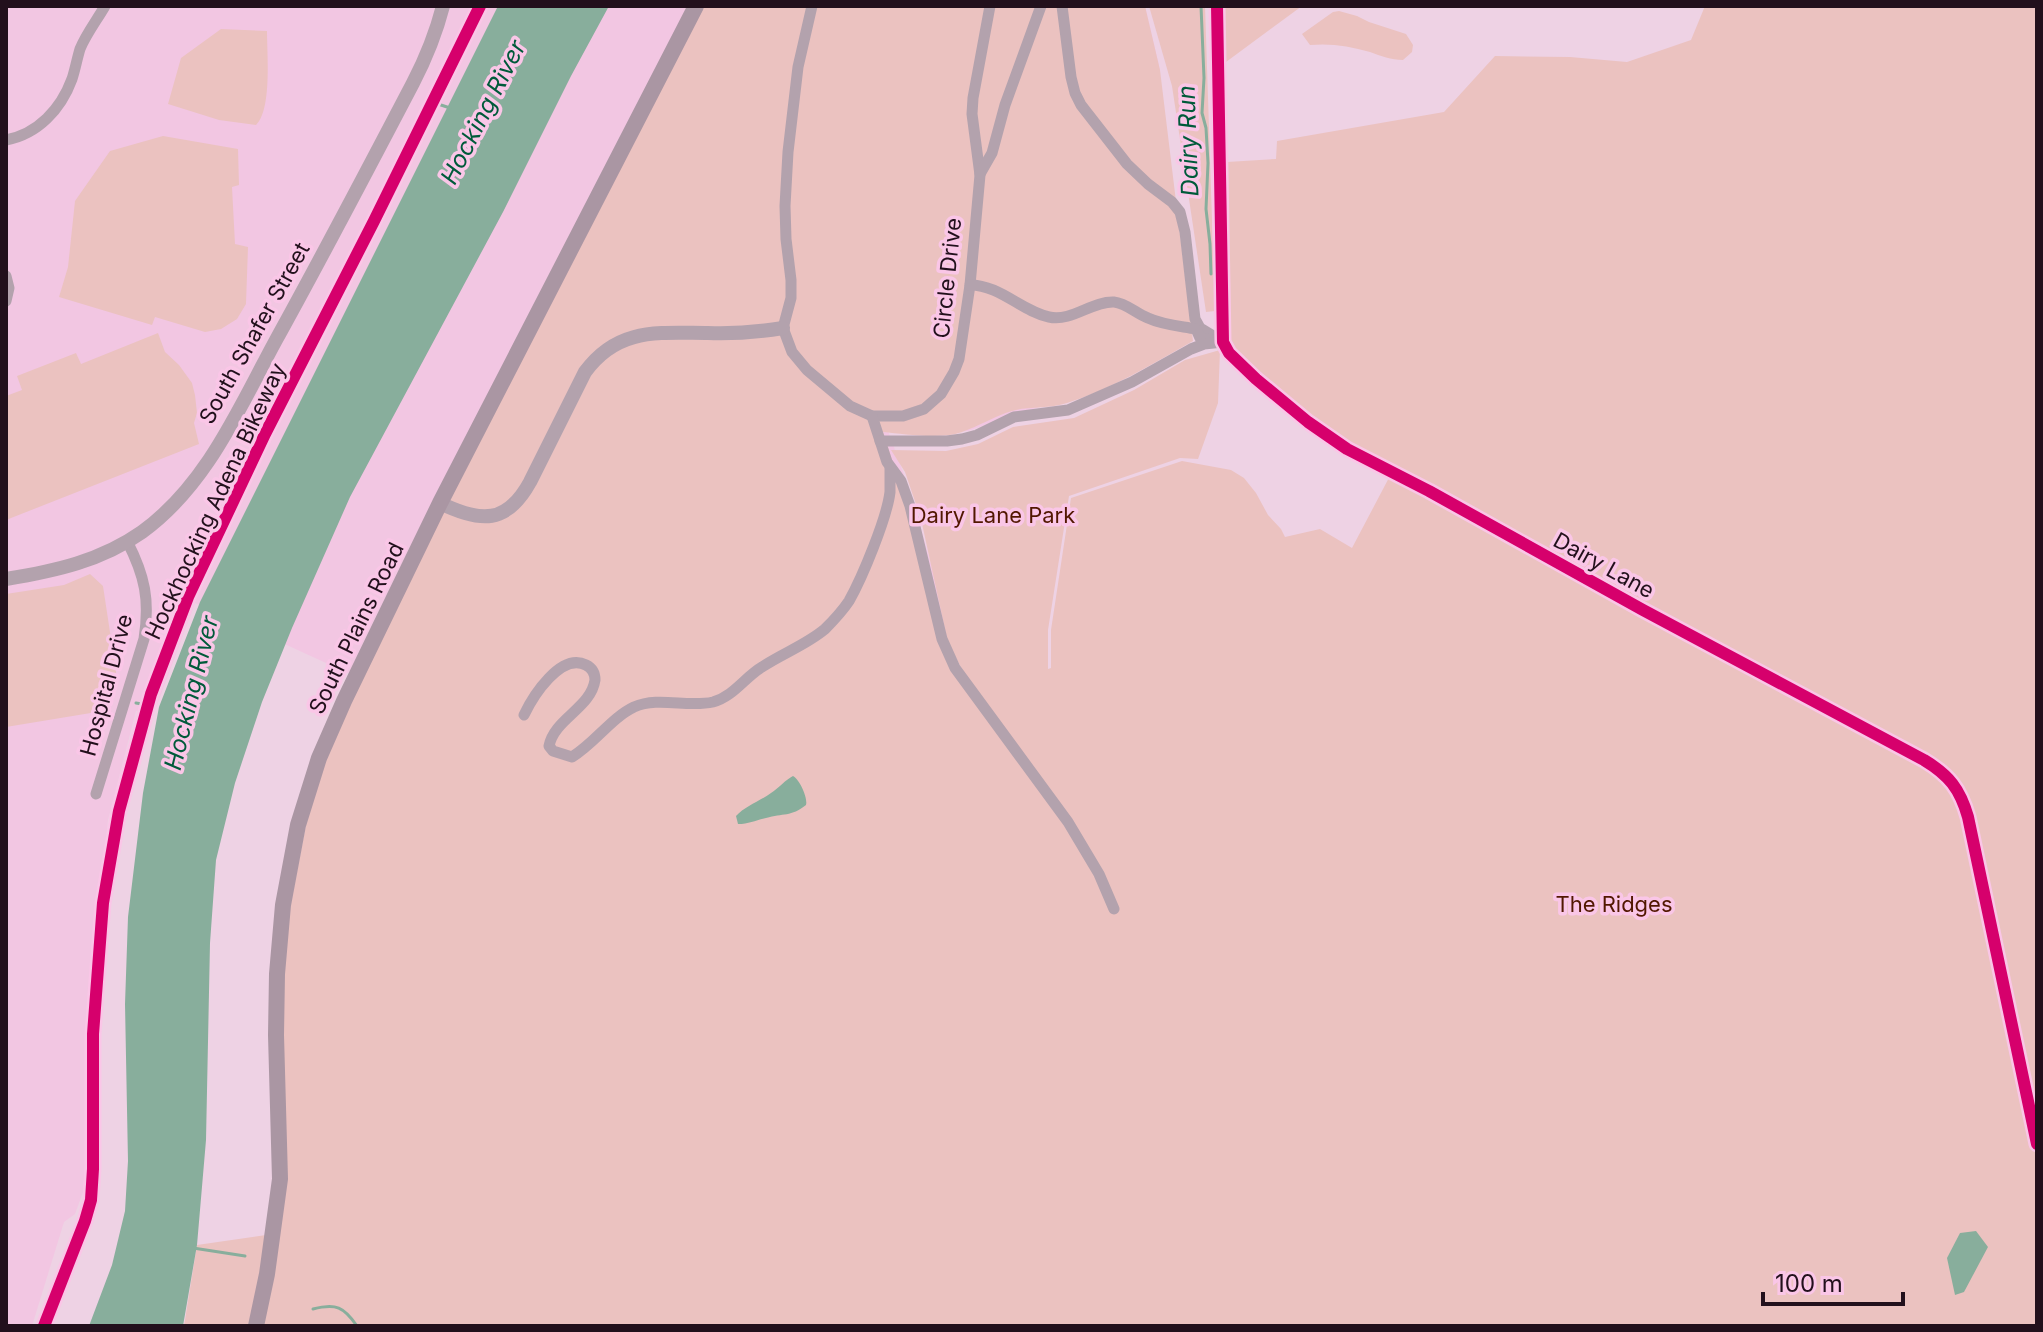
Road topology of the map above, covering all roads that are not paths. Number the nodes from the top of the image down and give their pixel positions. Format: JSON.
{"nodes":[{"id":1,"x":105,"y":6,"type":"edge"},
{"id":2,"x":443,"y":6,"type":"edge"},
{"id":3,"x":696,"y":6,"type":"edge"},
{"id":4,"x":812,"y":6,"type":"edge"},
{"id":5,"x":990,"y":6,"type":"edge"},
{"id":6,"x":1041,"y":6,"type":"edge"},
{"id":7,"x":1062,"y":6,"type":"edge"},
{"id":8,"x":1217,"y":6,"type":"edge"},
{"id":9,"x":6,"y":140,"type":"edge"},
{"id":10,"x":980,"y":175,"type":"junction"},
{"id":11,"x":6,"y":276,"type":"edge"},
{"id":12,"x":970,"y":285,"type":"junction"},
{"id":13,"x":6,"y":301,"type":"edge"},
{"id":14,"x":783,"y":328,"type":"junction"},
{"id":15,"x":1223,"y":342,"type":"junction"},
{"id":16,"x":872,"y":416,"type":"junction"},
{"id":17,"x":880,"y":441,"type":"junction"},
{"id":18,"x":890,"y":468,"type":"junction"},
{"id":19,"x":440,"y":503,"type":"junction"},
{"id":20,"x":127,"y":541,"type":"junction"},
{"id":21,"x":6,"y":579,"type":"edge"},
{"id":22,"x":524,"y":715,"type":"dead end"},
{"id":23,"x":96,"y":794,"type":"dead end"},
{"id":24,"x":1114,"y":909,"type":"dead end"},
{"id":25,"x":2037,"y":1144,"type":"edge"},
{"id":26,"x":256,"y":1326,"type":"edge"}],
"edges":[{"from":1,"to":9,"type":"street"},
{"from":2,"to":20,"type":"street","name":"South Shafer Street"},
{"from":3,"to":19,"type":"main road","name":"South Plains Road"},
{"from":4,"to":14,"type":"street"},
{"from":5,"to":10,"type":"street","name":"Circle Drive"},
{"from":6,"to":10,"type":"street"},
{"from":7,"to":15,"type":"street"},
{"from":8,"to":15,"type":"street"},
{"from":10,"to":12,"type":"street","name":"Circle Drive"},
{"from":11,"to":13,"type":"street"},
{"from":12,"to":15,"type":"street"},
{"from":12,"to":16,"type":"street","name":"Circle Drive"},
{"from":14,"to":16,"type":"street"},
{"from":14,"to":19,"type":"street"},
{"from":15,"to":17,"type":"street"},
{"from":15,"to":25,"type":"street","name":"Dairy Lane"},
{"from":16,"to":17,"type":"street"},
{"from":17,"to":18,"type":"street"},
{"from":18,"to":22,"type":"street"},
{"from":18,"to":24,"type":"street"},
{"from":19,"to":26,"type":"main road","name":"South Plains Road"},
{"from":20,"to":21,"type":"street","name":"South Shafer Street"},
{"from":20,"to":23,"type":"street","name":"Hospital Drive"}]}
